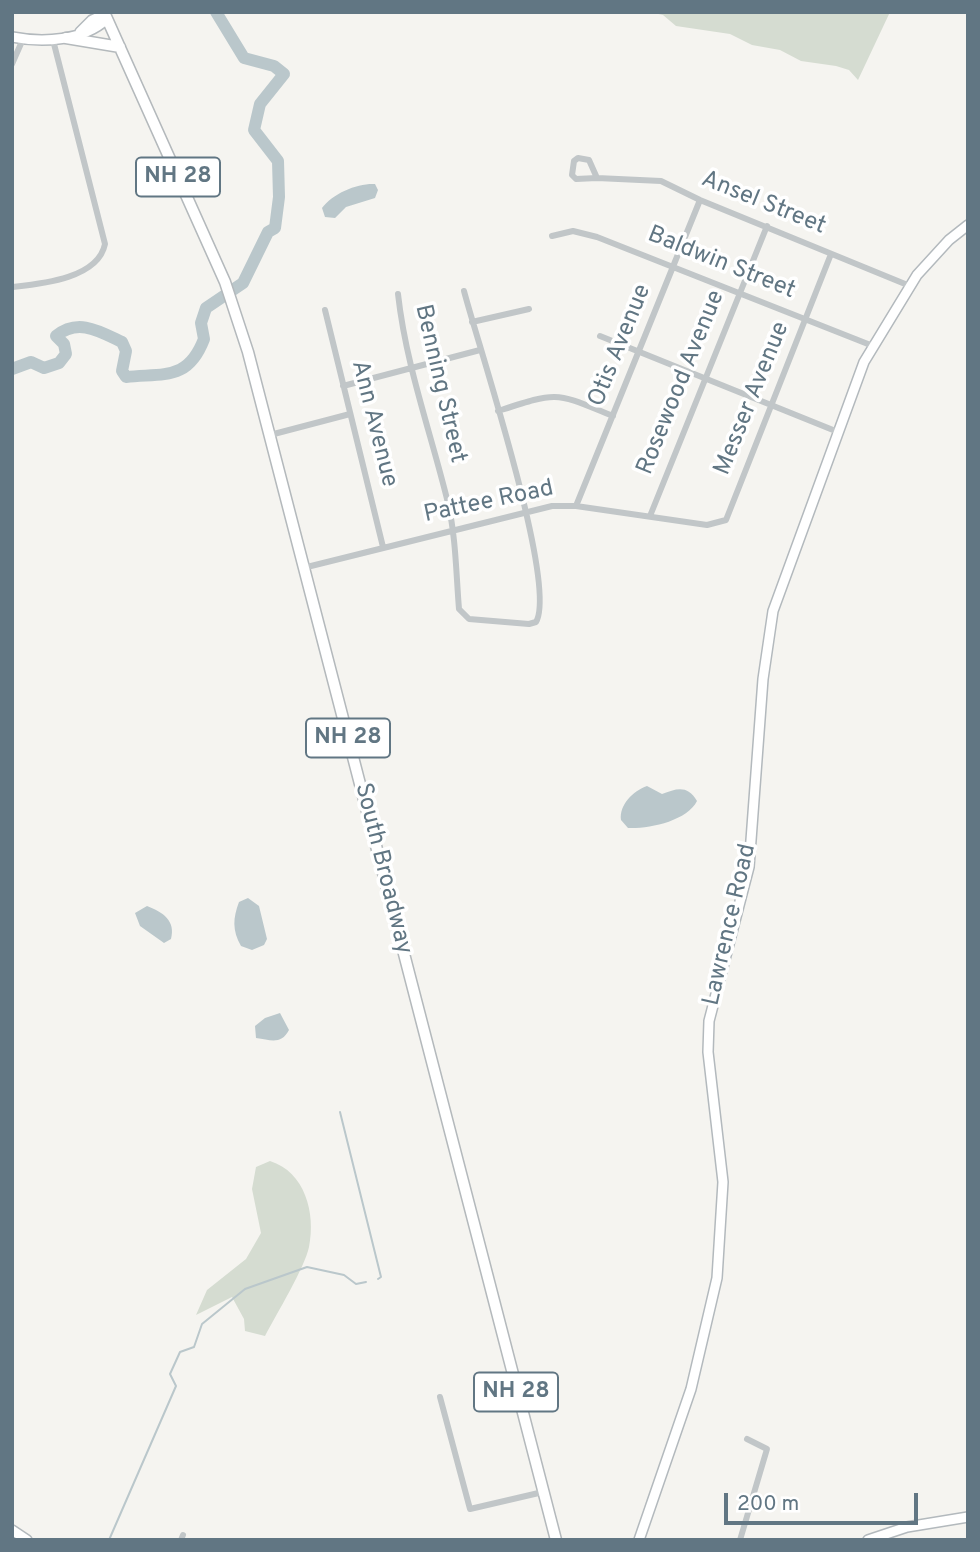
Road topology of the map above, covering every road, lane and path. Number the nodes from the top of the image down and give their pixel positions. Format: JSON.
{"nodes":[{"id":1,"x":106,"y":15,"type":"edge"},
{"id":2,"x":12,"y":37,"type":"edge"},
{"id":3,"x":66,"y":38,"type":"junction"},
{"id":4,"x":23,"y":39,"type":"junction"},
{"id":5,"x":54,"y":40,"type":"junction"},
{"id":6,"x":120,"y":47,"type":"junction"},
{"id":7,"x":12,"y":64,"type":"edge"},
{"id":8,"x":597,"y":178,"type":"junction"},
{"id":9,"x":700,"y":200,"type":"junction"},
{"id":10,"x":968,"y":225,"type":"edge"},
{"id":11,"x":767,"y":226,"type":"junction"},
{"id":12,"x":552,"y":236,"type":"dead end"},
{"id":13,"x":831,"y":254,"type":"junction"},
{"id":14,"x":674,"y":266,"type":"junction"},
{"id":15,"x":910,"y":286,"type":"junction"},
{"id":16,"x":12,"y":287,"type":"edge"},
{"id":17,"x":464,"y":291,"type":"dead end"},
{"id":18,"x":739,"y":292,"type":"junction"},
{"id":19,"x":398,"y":294,"type":"dead end"},
{"id":20,"x":529,"y":309,"type":"dead end"},
{"id":21,"x":325,"y":310,"type":"dead end"},
{"id":22,"x":806,"y":319,"type":"junction"},
{"id":23,"x":472,"y":322,"type":"junction"},
{"id":24,"x":600,"y":336,"type":"dead end"},
{"id":25,"x":873,"y":346,"type":"junction"},
{"id":26,"x":480,"y":350,"type":"junction"},
{"id":27,"x":639,"y":352,"type":"junction"},
{"id":28,"x":412,"y":368,"type":"junction"},
{"id":29,"x":706,"y":379,"type":"junction"},
{"id":30,"x":343,"y":386,"type":"junction"},
{"id":31,"x":771,"y":405,"type":"junction"},
{"id":32,"x":498,"y":411,"type":"junction"},
{"id":33,"x":350,"y":414,"type":"junction"},
{"id":34,"x":613,"y":416,"type":"junction"},
{"id":35,"x":838,"y":432,"type":"junction"},
{"id":36,"x":270,"y":435,"type":"junction"},
{"id":37,"x":576,"y":506,"type":"junction"},
{"id":38,"x":527,"y":512,"type":"junction"},
{"id":39,"x":650,"y":516,"type":"junction"},
{"id":40,"x":726,"y":520,"type":"joint"},
{"id":41,"x":452,"y":529,"type":"junction"},
{"id":42,"x":383,"y":547,"type":"junction"},
{"id":43,"x":303,"y":568,"type":"junction"},
{"id":44,"x":440,"y":1396,"type":"dead end"},
{"id":45,"x":747,"y":1439,"type":"dead end"},
{"id":46,"x":542,"y":1492,"type":"junction"},
{"id":47,"x":968,"y":1517,"type":"edge"},
{"id":48,"x":12,"y":1530,"type":"edge"},
{"id":49,"x":27,"y":1540,"type":"edge"},
{"id":50,"x":556,"y":1540,"type":"edge"},
{"id":51,"x":639,"y":1540,"type":"edge"},
{"id":52,"x":740,"y":1540,"type":"edge"},
{"id":53,"x":868,"y":1540,"type":"edge"}],
"edges":[{"from":1,"to":3,"type":"street"},
{"from":1,"to":6,"type":"main road","name":"South Broadway","number":"NH 28"},
{"from":2,"to":4,"type":"street"},
{"from":3,"to":5,"type":"street"},
{"from":3,"to":6,"type":"main road"},
{"from":4,"to":5,"type":"street"},
{"from":4,"to":7,"type":"street"},
{"from":5,"to":16,"type":"street"},
{"from":6,"to":36,"type":"main road","name":"South Broadway","number":"NH 28"},
{"from":8,"to":8,"type":"street","name":"Ansel Street"},
{"from":8,"to":9,"type":"street","name":"Ansel Street"},
{"from":9,"to":11,"type":"street","name":"Ansel Street"},
{"from":9,"to":14,"type":"street","name":"Otis Avenue"},
{"from":10,"to":15,"type":"street","name":"Lawrence Road"},
{"from":11,"to":13,"type":"street","name":"Ansel Street"},
{"from":11,"to":18,"type":"street","name":"Rosewood Avenue"},
{"from":12,"to":14,"type":"street","name":"Baldwin Street"},
{"from":13,"to":15,"type":"street","name":"Ansel Street"},
{"from":13,"to":22,"type":"street","name":"Messer Avenue"},
{"from":14,"to":18,"type":"street","name":"Baldwin Street"},
{"from":14,"to":27,"type":"street","name":"Otis Avenue"},
{"from":15,"to":25,"type":"street","name":"Lawrence Road"},
{"from":17,"to":23,"type":"street"},
{"from":18,"to":22,"type":"street","name":"Baldwin Street"},
{"from":18,"to":29,"type":"street","name":"Rosewood Avenue"},
{"from":19,"to":28,"type":"street","name":"Benning Street"},
{"from":20,"to":23,"type":"street"},
{"from":21,"to":30,"type":"street","name":"Ann Avenue"},
{"from":22,"to":25,"type":"street","name":"Baldwin Street"},
{"from":22,"to":31,"type":"street","name":"Messer Avenue"},
{"from":23,"to":26,"type":"street"},
{"from":24,"to":27,"type":"street"},
{"from":25,"to":35,"type":"street","name":"Lawrence Road"},
{"from":26,"to":28,"type":"street"},
{"from":26,"to":32,"type":"street"},
{"from":27,"to":29,"type":"street"},
{"from":27,"to":34,"type":"street","name":"Otis Avenue"},
{"from":28,"to":30,"type":"street"},
{"from":28,"to":41,"type":"street","name":"Benning Street"},
{"from":29,"to":31,"type":"street"},
{"from":29,"to":39,"type":"street","name":"Rosewood Avenue"},
{"from":30,"to":33,"type":"street","name":"Ann Avenue"},
{"from":31,"to":35,"type":"street"},
{"from":31,"to":40,"type":"street","name":"Messer Avenue"},
{"from":32,"to":34,"type":"street"},
{"from":32,"to":38,"type":"street"},
{"from":33,"to":36,"type":"street"},
{"from":33,"to":42,"type":"street","name":"Ann Avenue"},
{"from":34,"to":37,"type":"street","name":"Otis Avenue"},
{"from":35,"to":51,"type":"street","name":"Lawrence Road"},
{"from":36,"to":43,"type":"main road","name":"South Broadway","number":"NH 28"},
{"from":37,"to":38,"type":"street","name":"Pattee Road"},
{"from":37,"to":39,"type":"street","name":"Pattee Road"},
{"from":38,"to":41,"type":"street","name":"Pattee Road"},
{"from":38,"to":41,"type":"street","name":"Benning Street"},
{"from":39,"to":40,"type":"street","name":"Pattee Road"},
{"from":41,"to":42,"type":"street","name":"Pattee Road"},
{"from":42,"to":43,"type":"street","name":"Pattee Road"},
{"from":43,"to":46,"type":"main road","name":"South Broadway","number":"NH 28"},
{"from":44,"to":46,"type":"street"},
{"from":45,"to":52,"type":"street"},
{"from":46,"to":50,"type":"main road","name":"South Broadway","number":"NH 28"},
{"from":47,"to":53,"type":"street"},
{"from":48,"to":49,"type":"street"}]}
